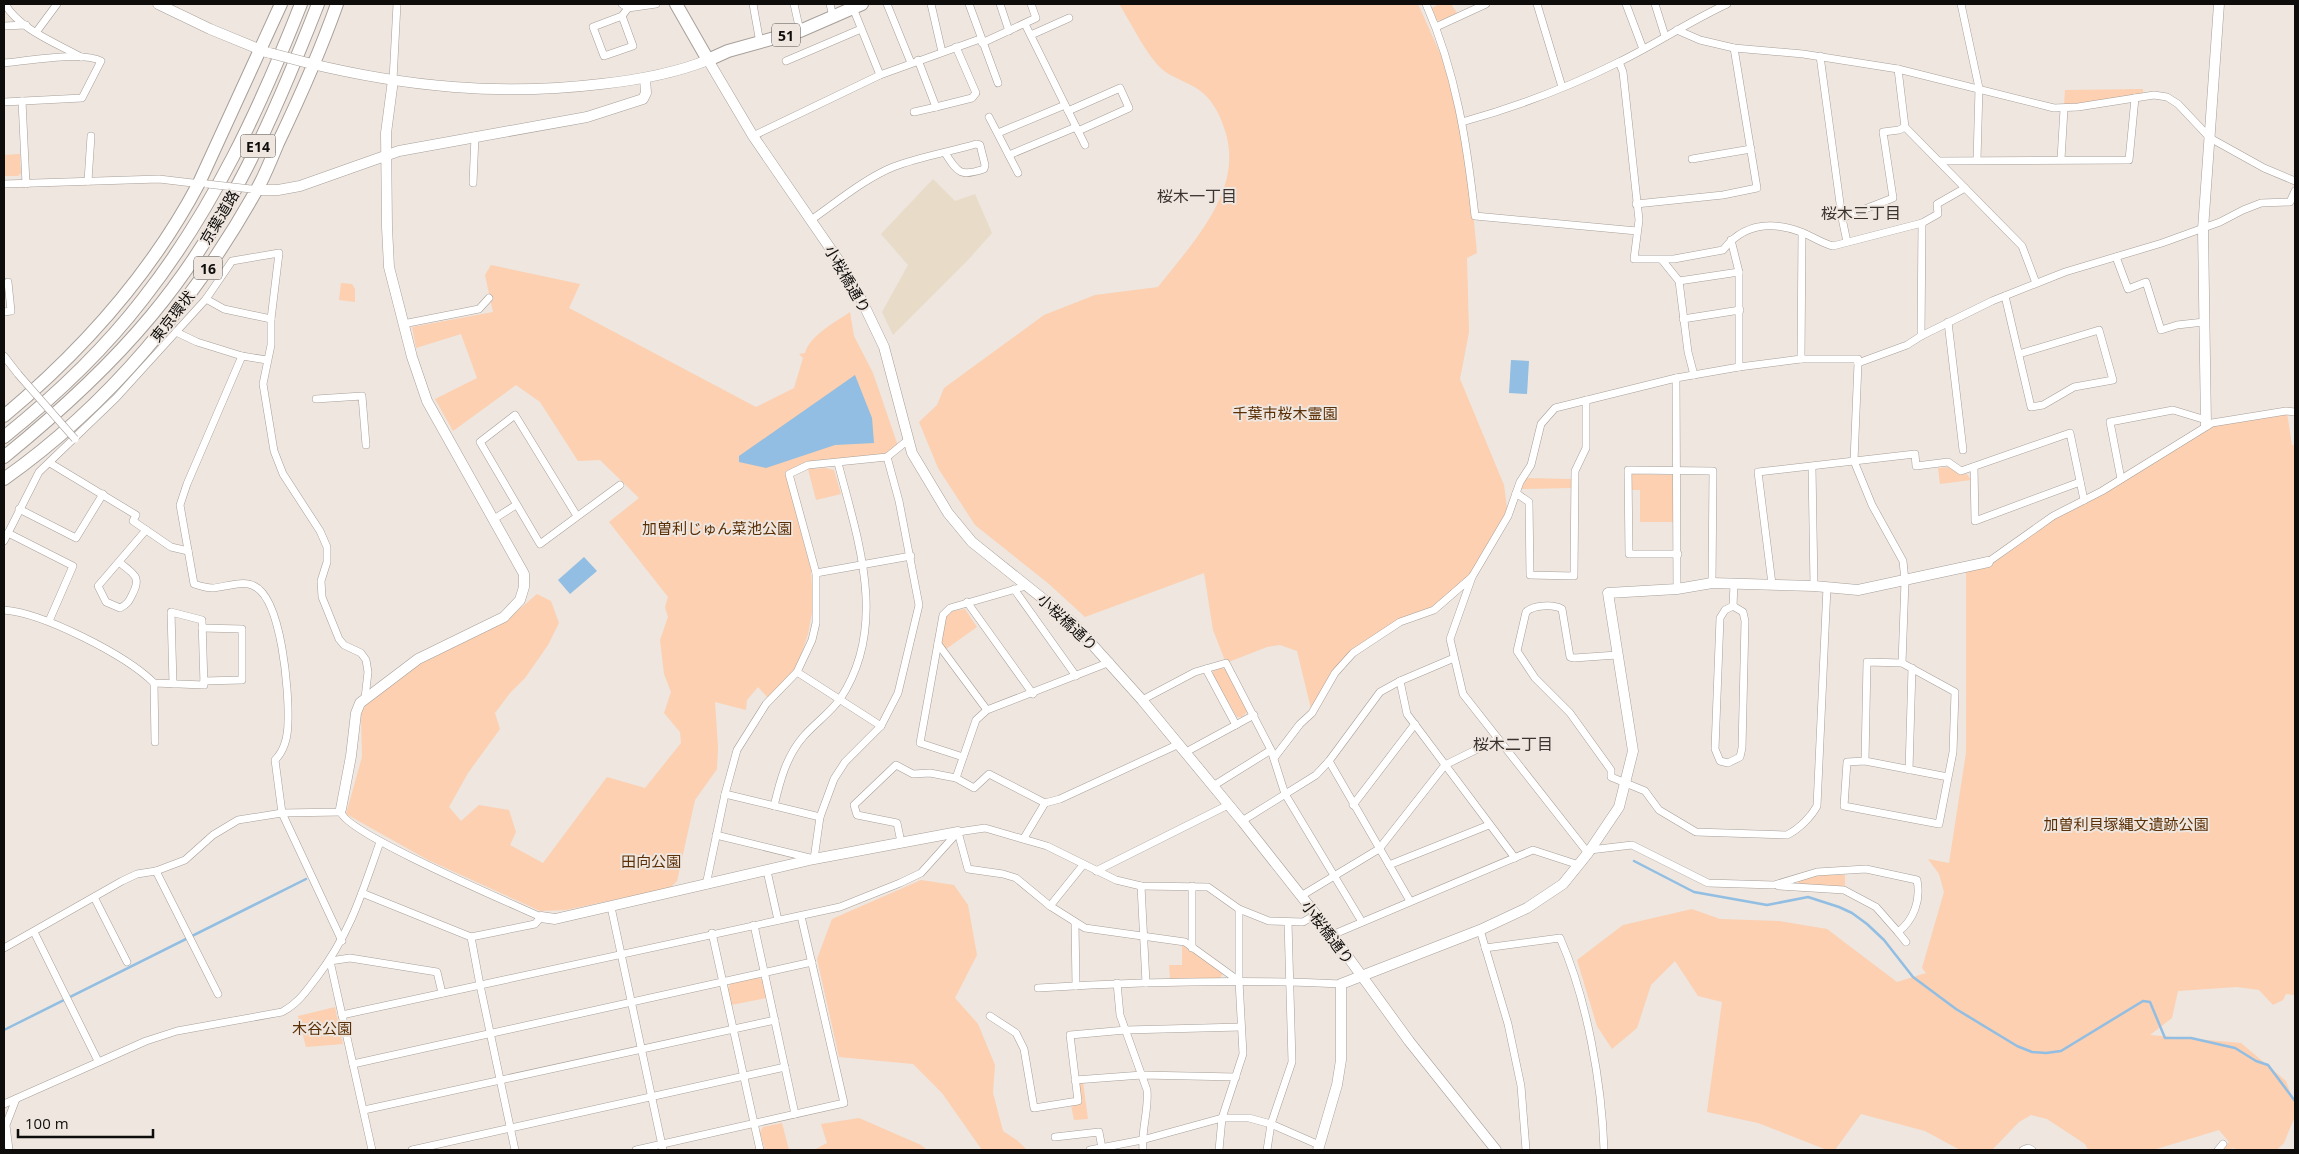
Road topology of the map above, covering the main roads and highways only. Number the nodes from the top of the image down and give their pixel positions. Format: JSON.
{"nodes":[{"id":1,"x":280,"y":4,"type":"edge"},
{"id":2,"x":301,"y":4,"type":"edge"},
{"id":3,"x":318,"y":4,"type":"edge"},
{"id":4,"x":337,"y":4,"type":"edge"},
{"id":5,"x":676,"y":4,"type":"edge"},
{"id":6,"x":857,"y":6,"type":"edge"},
{"id":7,"x":4,"y":416,"type":"edge"},
{"id":8,"x":4,"y":437,"type":"edge"},
{"id":9,"x":4,"y":457,"type":"edge"},
{"id":10,"x":4,"y":479,"type":"edge"}],
"edges":[{"from":1,"to":7,"type":"highway"},
{"from":2,"to":8,"type":"highway","name":"京葉道路","number":"E14"},
{"from":3,"to":9,"type":"highway","name":"京葉道路","number":"E14"},
{"from":4,"to":10,"type":"highway","name":"東京環状","number":"16"},
{"from":5,"to":6,"type":"highway","number":"51"}]}
